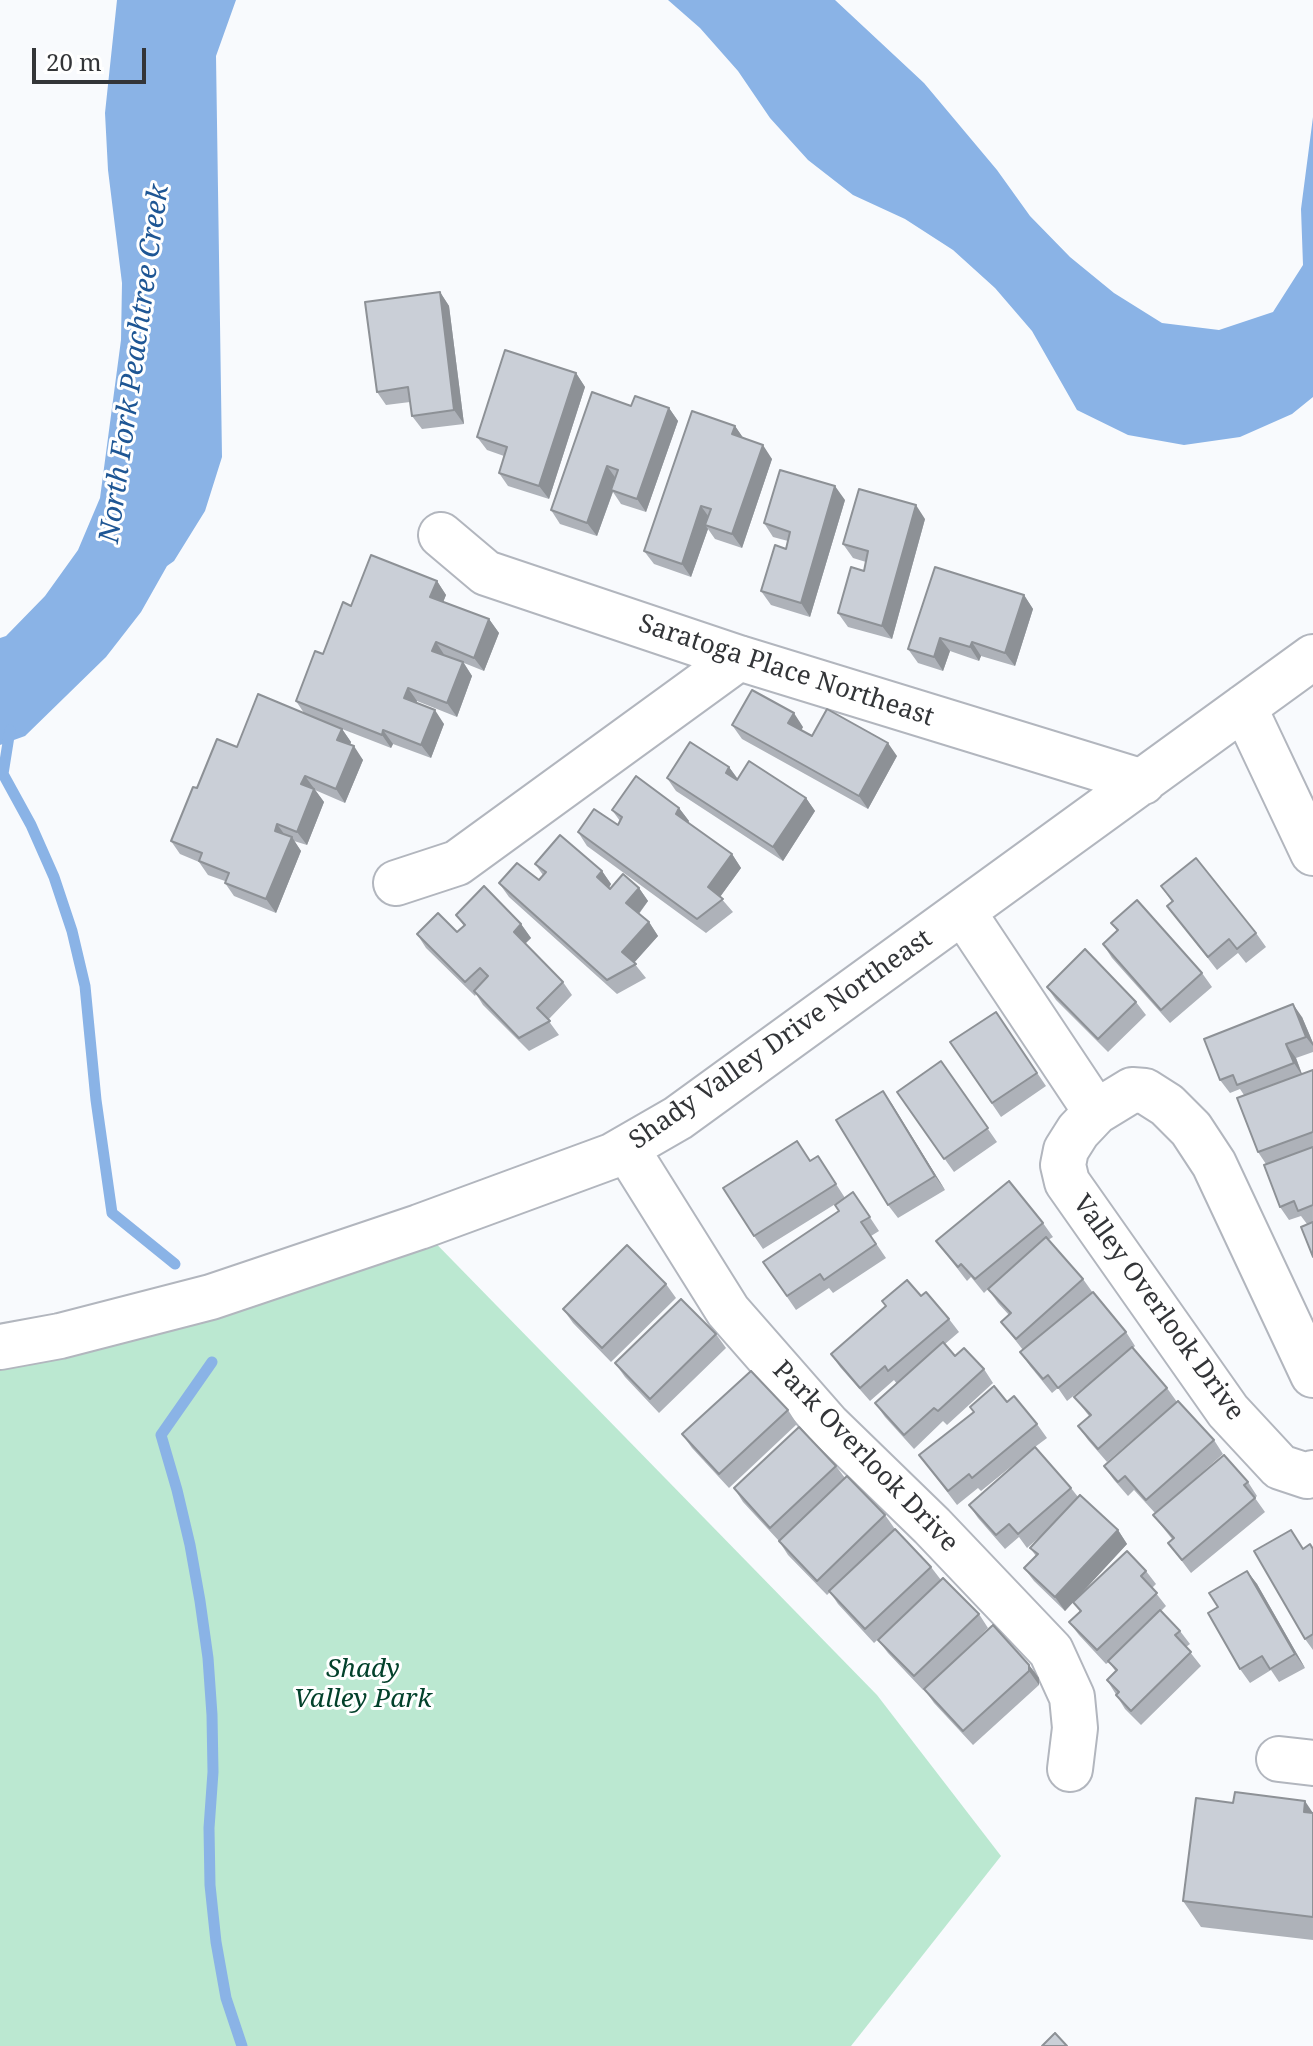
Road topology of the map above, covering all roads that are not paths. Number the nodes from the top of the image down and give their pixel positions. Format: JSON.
{"nodes":[{"id":1,"x":441,"y":535,"type":"dead end"},
{"id":2,"x":1313,"y":657,"type":"edge"},
{"id":3,"x":739,"y":658,"type":"junction"},
{"id":4,"x":1244,"y":707,"type":"junction"},
{"id":5,"x":1143,"y":782,"type":"junction"},
{"id":6,"x":1313,"y":853,"type":"edge"},
{"id":7,"x":396,"y":883,"type":"dead end"},
{"id":8,"x":963,"y":912,"type":"junction"},
{"id":9,"x":1096,"y":1112,"type":"junction"},
{"id":10,"x":626,"y":1148,"type":"junction"},
{"id":11,"x":0,"y":1347,"type":"edge"},
{"id":12,"x":1313,"y":1375,"type":"edge"},
{"id":13,"x":1313,"y":1473,"type":"edge"},
{"id":14,"x":1070,"y":1769,"type":"dead end"}],
"edges":[{"from":1,"to":3,"type":"street","name":"Saratoga Place Northeast"},
{"from":2,"to":4,"type":"street","name":"Shady Valley Drive Northeast"},
{"from":3,"to":5,"type":"street","name":"Saratoga Place Northeast"},
{"from":3,"to":7,"type":"street"},
{"from":4,"to":5,"type":"street","name":"Shady Valley Drive Northeast"},
{"from":4,"to":6,"type":"street"},
{"from":5,"to":8,"type":"street","name":"Shady Valley Drive Northeast"},
{"from":8,"to":9,"type":"street"},
{"from":8,"to":10,"type":"street","name":"Shady Valley Drive Northeast"},
{"from":9,"to":12,"type":"street","name":"Valley Overlook Drive"},
{"from":9,"to":13,"type":"street","name":"Valley Overlook Drive"},
{"from":10,"to":11,"type":"street","name":"Shady Valley Drive Northeast"},
{"from":10,"to":14,"type":"street","name":"Park Overlook Drive"}]}
